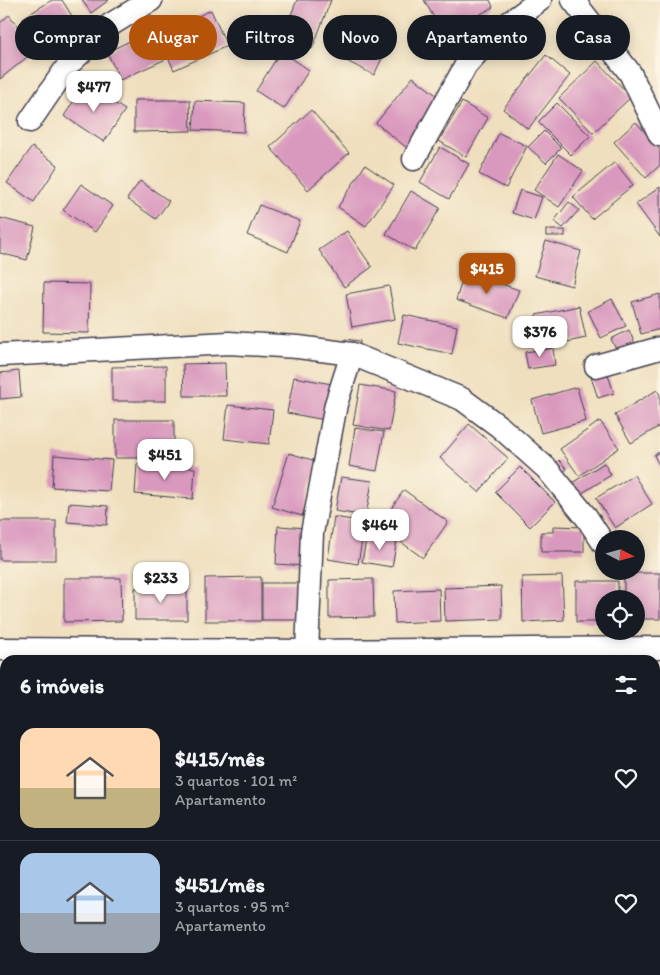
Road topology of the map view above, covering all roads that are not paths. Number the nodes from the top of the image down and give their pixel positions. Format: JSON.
{"nodes":[{"id":1,"x":151,"y":0,"type":"edge"},
{"id":2,"x":540,"y":0,"type":"edge"},
{"id":3,"x":572,"y":0,"type":"edge"},
{"id":4,"x":30,"y":121,"type":"dead end"},
{"id":5,"x":660,"y":135,"type":"edge"},
{"id":6,"x":414,"y":159,"type":"dead end"},
{"id":7,"x":660,"y":348,"type":"edge"},
{"id":8,"x":352,"y":354,"type":"junction"},
{"id":9,"x":0,"y":355,"type":"edge"},
{"id":10,"x":596,"y":366,"type":"dead end"},
{"id":11,"x":595,"y":530,"type":"edge"},
{"id":12,"x":0,"y":648,"type":"edge"},
{"id":13,"x":660,"y":648,"type":"edge"},
{"id":14,"x":307,"y":651,"type":"junction"},
{"id":15,"x":136,"y":655,"type":"edge"}],
"edges":[{"from":1,"to":4,"type":"street"},
{"from":2,"to":6,"type":"street"},
{"from":3,"to":5,"type":"street"},
{"from":7,"to":10,"type":"street"},
{"from":8,"to":9,"type":"street"},
{"from":8,"to":11,"type":"street"},
{"from":8,"to":14,"type":"street"},
{"from":12,"to":15,"type":"street"},
{"from":13,"to":14,"type":"street"},
{"from":14,"to":15,"type":"street"}]}
